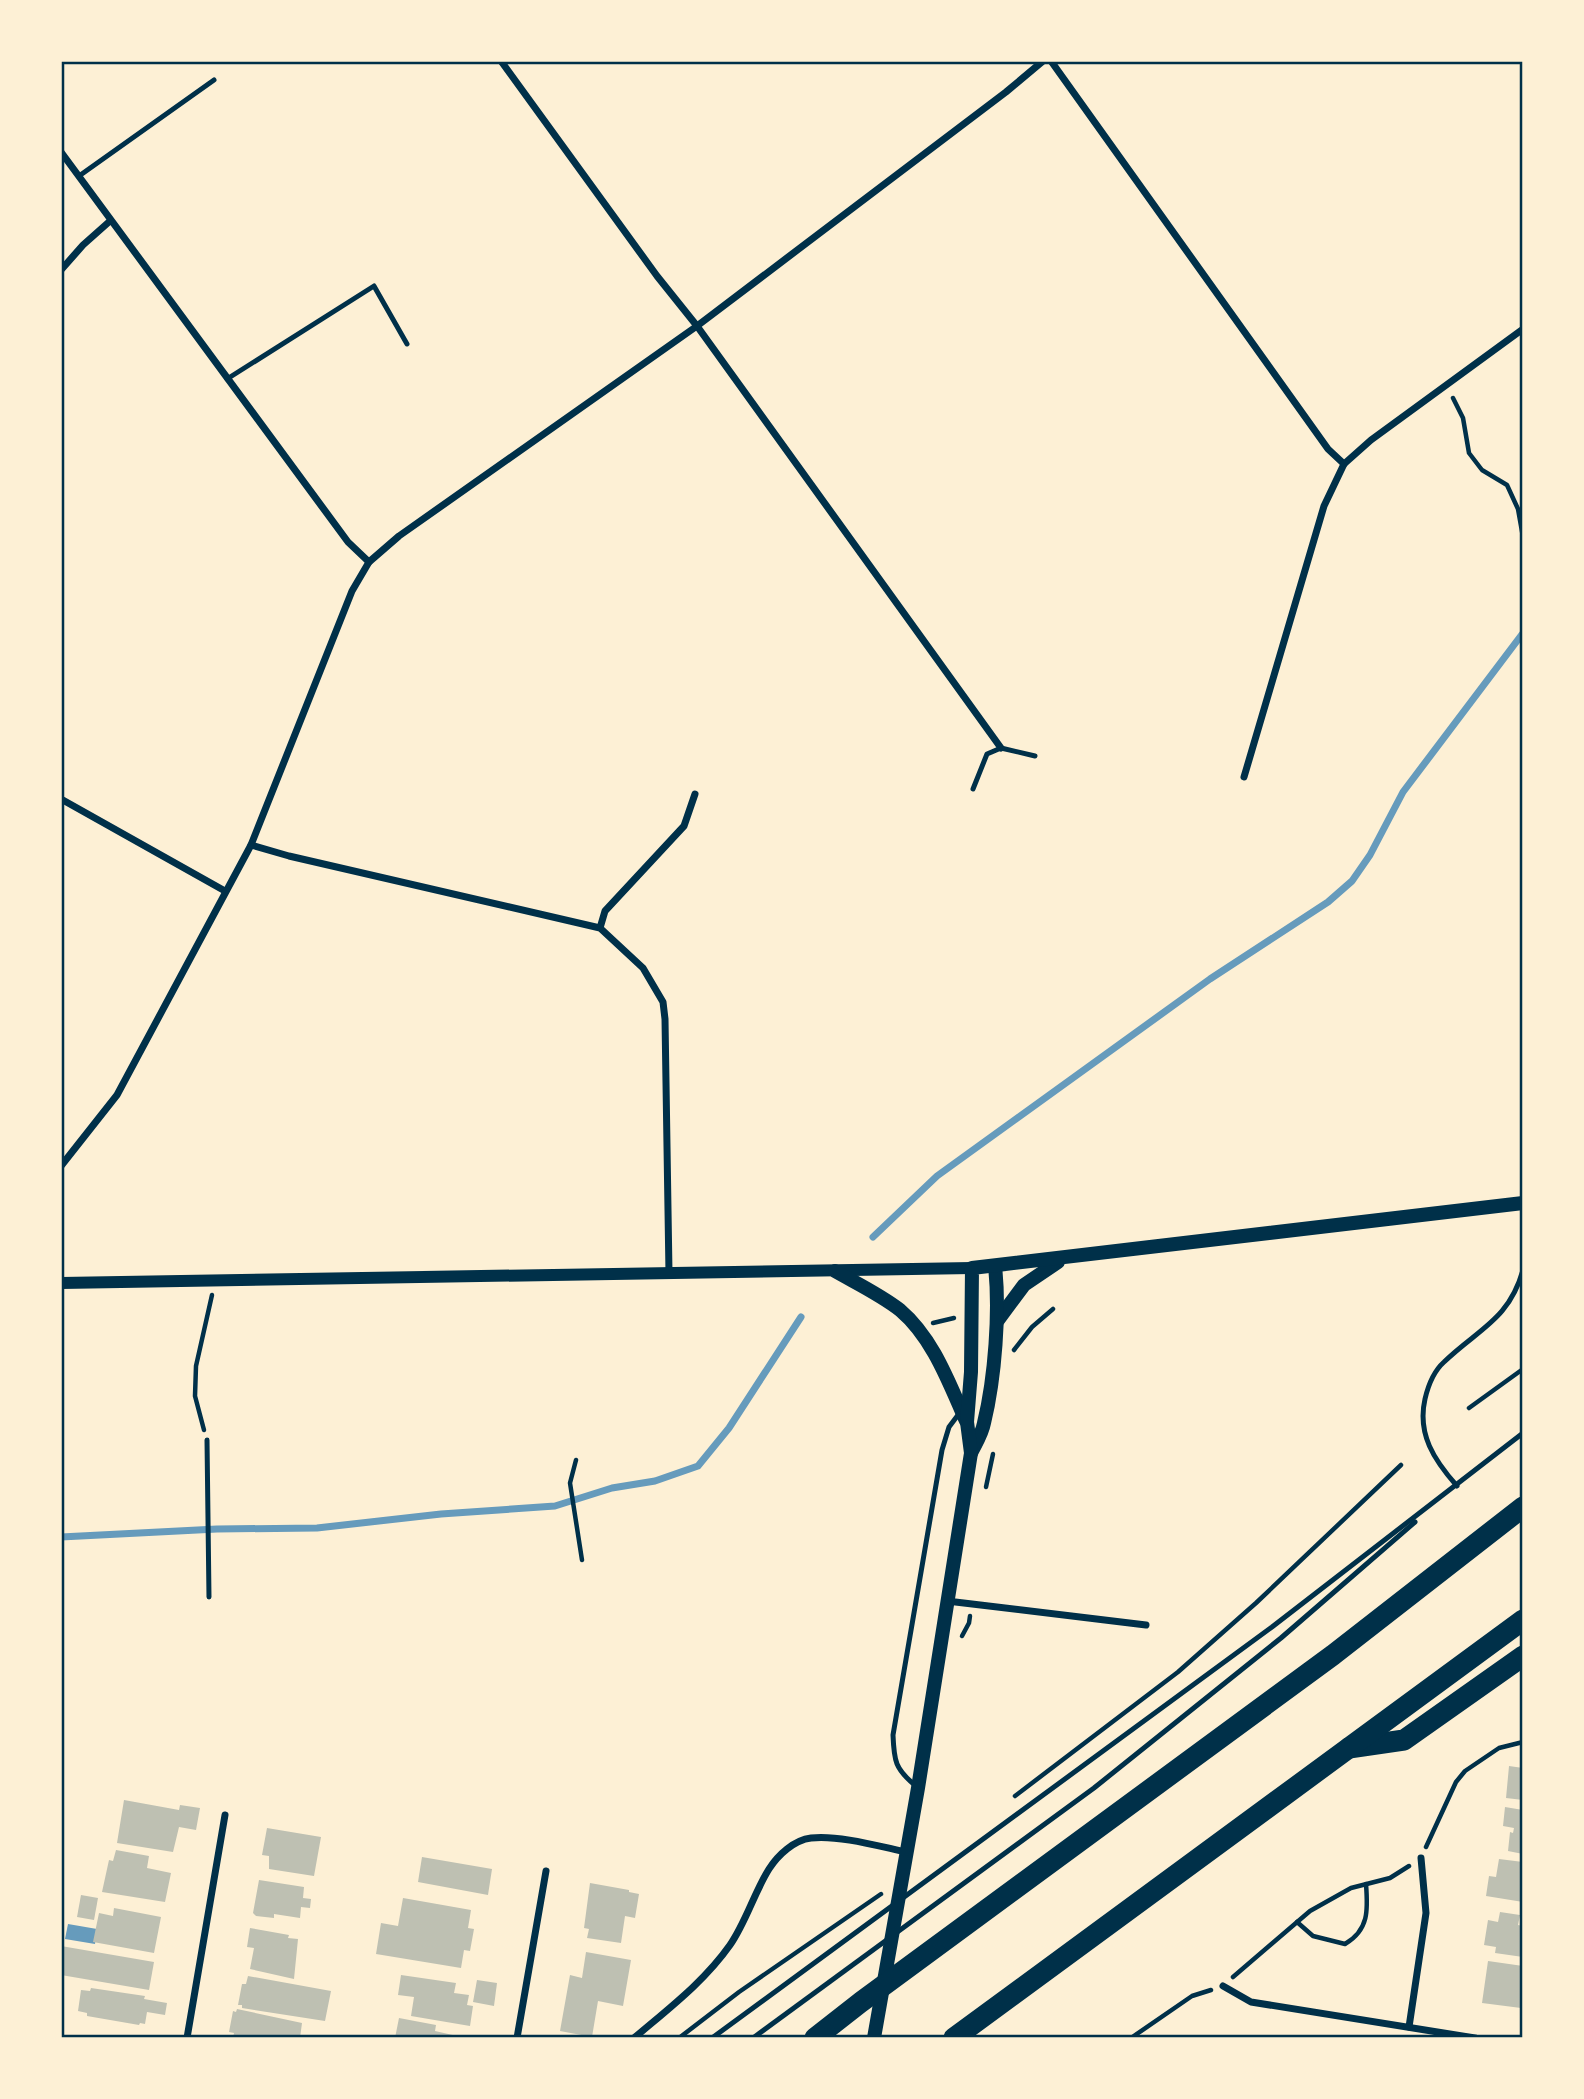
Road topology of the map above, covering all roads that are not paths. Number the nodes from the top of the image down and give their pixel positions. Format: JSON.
{"nodes":[{"id":1,"x":501,"y":61,"type":"edge"},
{"id":2,"x":1043,"y":61,"type":"edge"},
{"id":3,"x":1051,"y":61,"type":"edge"},
{"id":4,"x":214,"y":80,"type":"dead end"},
{"id":5,"x":61,"y":152,"type":"edge"},
{"id":6,"x":79,"y":176,"type":"junction"},
{"id":7,"x":110,"y":221,"type":"junction"},
{"id":8,"x":61,"y":270,"type":"edge"},
{"id":9,"x":697,"y":326,"type":"junction"},
{"id":10,"x":1523,"y":329,"type":"edge"},
{"id":11,"x":407,"y":344,"type":"dead end"},
{"id":12,"x":227,"y":379,"type":"junction"},
{"id":13,"x":1344,"y":464,"type":"junction"},
{"id":14,"x":369,"y":562,"type":"junction"},
{"id":15,"x":1001,"y":748,"type":"junction"},
{"id":16,"x":1035,"y":756,"type":"dead end"},
{"id":17,"x":1244,"y":778,"type":"dead end"},
{"id":18,"x":973,"y":789,"type":"dead end"},
{"id":19,"x":695,"y":794,"type":"dead end"},
{"id":20,"x":61,"y":799,"type":"edge"},
{"id":21,"x":251,"y":845,"type":"junction"},
{"id":22,"x":225,"y":891,"type":"junction"},
{"id":23,"x":600,"y":928,"type":"junction"},
{"id":24,"x":61,"y":1166,"type":"edge"},
{"id":25,"x":1523,"y":1203,"type":"edge"},
{"id":26,"x":1069,"y":1257,"type":"junction"},
{"id":27,"x":995,"y":1266,"type":"junction"},
{"id":28,"x":972,"y":1268,"type":"junction"},
{"id":29,"x":1523,"y":1270,"type":"edge"},
{"id":30,"x":835,"y":1271,"type":"junction"},
{"id":31,"x":669,"y":1273,"type":"junction"},
{"id":32,"x":61,"y":1283,"type":"edge"},
{"id":33,"x":997,"y":1321,"type":"junction"},
{"id":34,"x":964,"y":1417,"type":"junction"},
{"id":35,"x":1523,"y":1433,"type":"edge"},
{"id":36,"x":207,"y":1440,"type":"road end"},
{"id":37,"x":971,"y":1453,"type":"junction"},
{"id":38,"x":1457,"y":1486,"type":"junction"},
{"id":39,"x":1523,"y":1507,"type":"edge"},
{"id":40,"x":209,"y":1597,"type":"dead end"},
{"id":41,"x":946,"y":1601,"type":"junction"},
{"id":42,"x":1523,"y":1620,"type":"edge"},
{"id":43,"x":1146,"y":1625,"type":"dead end"},
{"id":44,"x":1523,"y":1656,"type":"edge"},
{"id":45,"x":1348,"y":1749,"type":"junction"},
{"id":46,"x":918,"y":1788,"type":"junction"},
{"id":47,"x":225,"y":1815,"type":"dead end"},
{"id":48,"x":1421,"y":1858,"type":"road end"},
{"id":49,"x":906,"y":1859,"type":"junction"},
{"id":50,"x":546,"y":1871,"type":"dead end"},
{"id":51,"x":1223,"y":1986,"type":"dead end"},
{"id":52,"x":1409,"y":2027,"type":"junction"},
{"id":53,"x":187,"y":2038,"type":"edge"},
{"id":54,"x":517,"y":2038,"type":"edge"},
{"id":55,"x":634,"y":2038,"type":"edge"},
{"id":56,"x":712,"y":2038,"type":"edge"},
{"id":57,"x":752,"y":2038,"type":"edge"},
{"id":58,"x":815,"y":2038,"type":"edge"},
{"id":59,"x":874,"y":2038,"type":"edge"},
{"id":60,"x":954,"y":2038,"type":"edge"},
{"id":61,"x":1475,"y":2038,"type":"edge"}],
"edges":[{"from":1,"to":9,"type":"street"},
{"from":2,"to":9,"type":"street"},
{"from":3,"to":13,"type":"street"},
{"from":4,"to":6,"type":"lane"},
{"from":5,"to":6,"type":"street"},
{"from":6,"to":7,"type":"street"},
{"from":7,"to":8,"type":"street"},
{"from":7,"to":12,"type":"street"},
{"from":9,"to":14,"type":"street"},
{"from":9,"to":15,"type":"street"},
{"from":10,"to":13,"type":"street"},
{"from":11,"to":12,"type":"lane"},
{"from":12,"to":14,"type":"street"},
{"from":13,"to":17,"type":"street"},
{"from":14,"to":21,"type":"street"},
{"from":15,"to":16,"type":"lane"},
{"from":15,"to":18,"type":"lane"},
{"from":19,"to":23,"type":"street"},
{"from":20,"to":22,"type":"street"},
{"from":21,"to":22,"type":"street"},
{"from":21,"to":23,"type":"street"},
{"from":22,"to":24,"type":"street"},
{"from":23,"to":31,"type":"street"},
{"from":25,"to":26,"type":"main road"},
{"from":26,"to":27,"type":"main road"},
{"from":26,"to":33,"type":"main road"},
{"from":27,"to":28,"type":"main road"},
{"from":27,"to":33,"type":"main road"},
{"from":28,"to":30,"type":"street"},
{"from":28,"to":34,"type":"main road"},
{"from":29,"to":38,"type":"lane"},
{"from":30,"to":31,"type":"street"},
{"from":30,"to":34,"type":"main road"},
{"from":31,"to":32,"type":"street"},
{"from":33,"to":37,"type":"main road"},
{"from":34,"to":37,"type":"main road"},
{"from":34,"to":46,"type":"lane"},
{"from":35,"to":38,"type":"lane"},
{"from":36,"to":40,"type":"lane"},
{"from":37,"to":41,"type":"main road"},
{"from":38,"to":56,"type":"lane"},
{"from":38,"to":57,"type":"lane"},
{"from":39,"to":58,"type":"highway"},
{"from":41,"to":43,"type":"street"},
{"from":41,"to":46,"type":"main road"},
{"from":42,"to":45,"type":"highway"},
{"from":44,"to":45,"type":"highway"},
{"from":45,"to":60,"type":"highway"},
{"from":46,"to":49,"type":"main road"},
{"from":47,"to":53,"type":"street"},
{"from":48,"to":52,"type":"street"},
{"from":49,"to":55,"type":"street"},
{"from":49,"to":59,"type":"main road"},
{"from":50,"to":54,"type":"street"},
{"from":51,"to":52,"type":"street"},
{"from":52,"to":61,"type":"street"}]}
